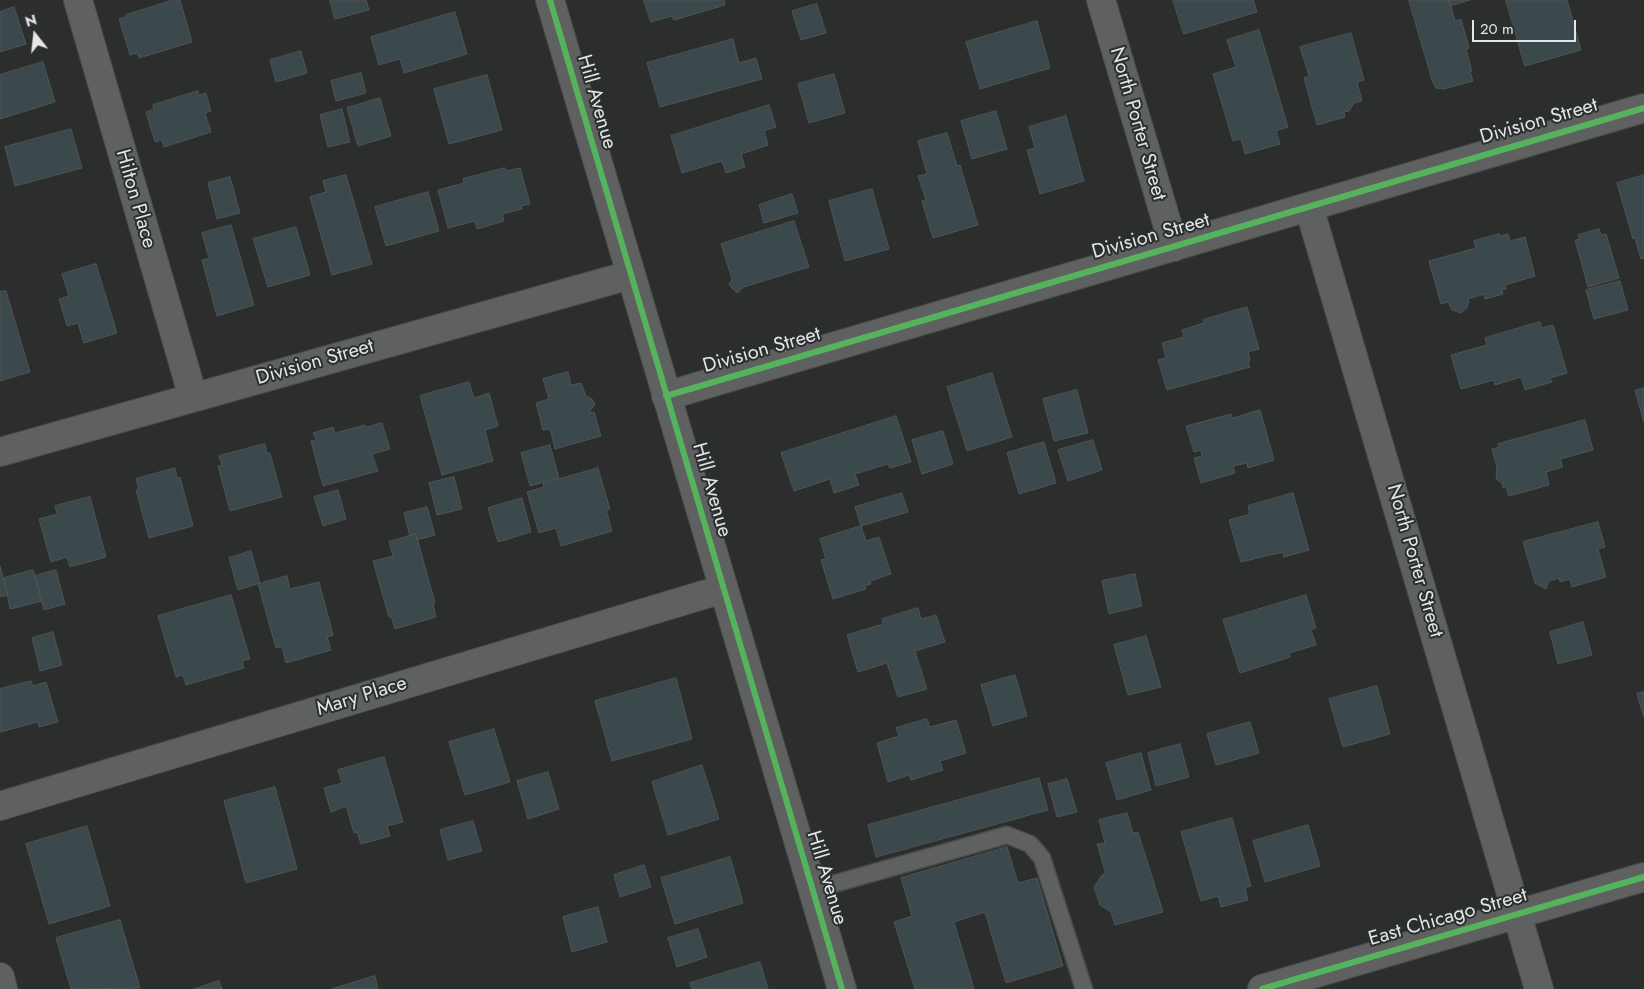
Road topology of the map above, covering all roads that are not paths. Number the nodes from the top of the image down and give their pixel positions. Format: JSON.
{"nodes":[{"id":1,"x":78,"y":0,"type":"edge"},
{"id":2,"x":550,"y":0,"type":"edge"},
{"id":3,"x":1101,"y":0,"type":"edge"},
{"id":4,"x":1644,"y":108,"type":"edge"},
{"id":5,"x":1309,"y":207,"type":"junction"},
{"id":6,"x":1174,"y":247,"type":"junction"},
{"id":7,"x":630,"y":274,"type":"junction"},
{"id":8,"x":666,"y":396,"type":"junction"},
{"id":9,"x":193,"y":397,"type":"junction"},
{"id":10,"x":0,"y":452,"type":"edge"},
{"id":11,"x":723,"y":589,"type":"junction"},
{"id":12,"x":0,"y":806,"type":"edge"},
{"id":13,"x":1644,"y":877,"type":"edge"},
{"id":14,"x":812,"y":890,"type":"junction"},
{"id":15,"x":1517,"y":915,"type":"junction"},
{"id":16,"x":0,"y":977,"type":"edge"},
{"id":17,"x":4,"y":989,"type":"edge"},
{"id":18,"x":842,"y":989,"type":"edge"},
{"id":19,"x":1084,"y":989,"type":"edge"},
{"id":20,"x":1262,"y":989,"type":"edge"},
{"id":21,"x":1539,"y":989,"type":"edge"}],
"edges":[{"from":1,"to":9,"type":"street","name":"Hilton Place"},
{"from":2,"to":7,"type":"street","name":"Hill Avenue"},
{"from":3,"to":6,"type":"street","name":"North Porter Street"},
{"from":4,"to":5,"type":"street","name":"Division Street"},
{"from":5,"to":6,"type":"street","name":"Division Street"},
{"from":5,"to":15,"type":"street","name":"North Porter Street"},
{"from":6,"to":8,"type":"street","name":"Division Street"},
{"from":7,"to":8,"type":"street","name":"Hill Avenue"},
{"from":7,"to":9,"type":"street","name":"Division Street"},
{"from":8,"to":11,"type":"street","name":"Hill Avenue"},
{"from":9,"to":10,"type":"street","name":"Division Street"},
{"from":11,"to":12,"type":"street","name":"Mary Place"},
{"from":11,"to":14,"type":"street","name":"Hill Avenue"},
{"from":13,"to":15,"type":"street","name":"East Chicago Street"},
{"from":14,"to":18,"type":"street","name":"Hill Avenue"},
{"from":14,"to":19,"type":"lane"},
{"from":15,"to":20,"type":"street","name":"East Chicago Street"},
{"from":15,"to":21,"type":"street","name":"North Porter Street"},
{"from":16,"to":17,"type":"street"}]}
